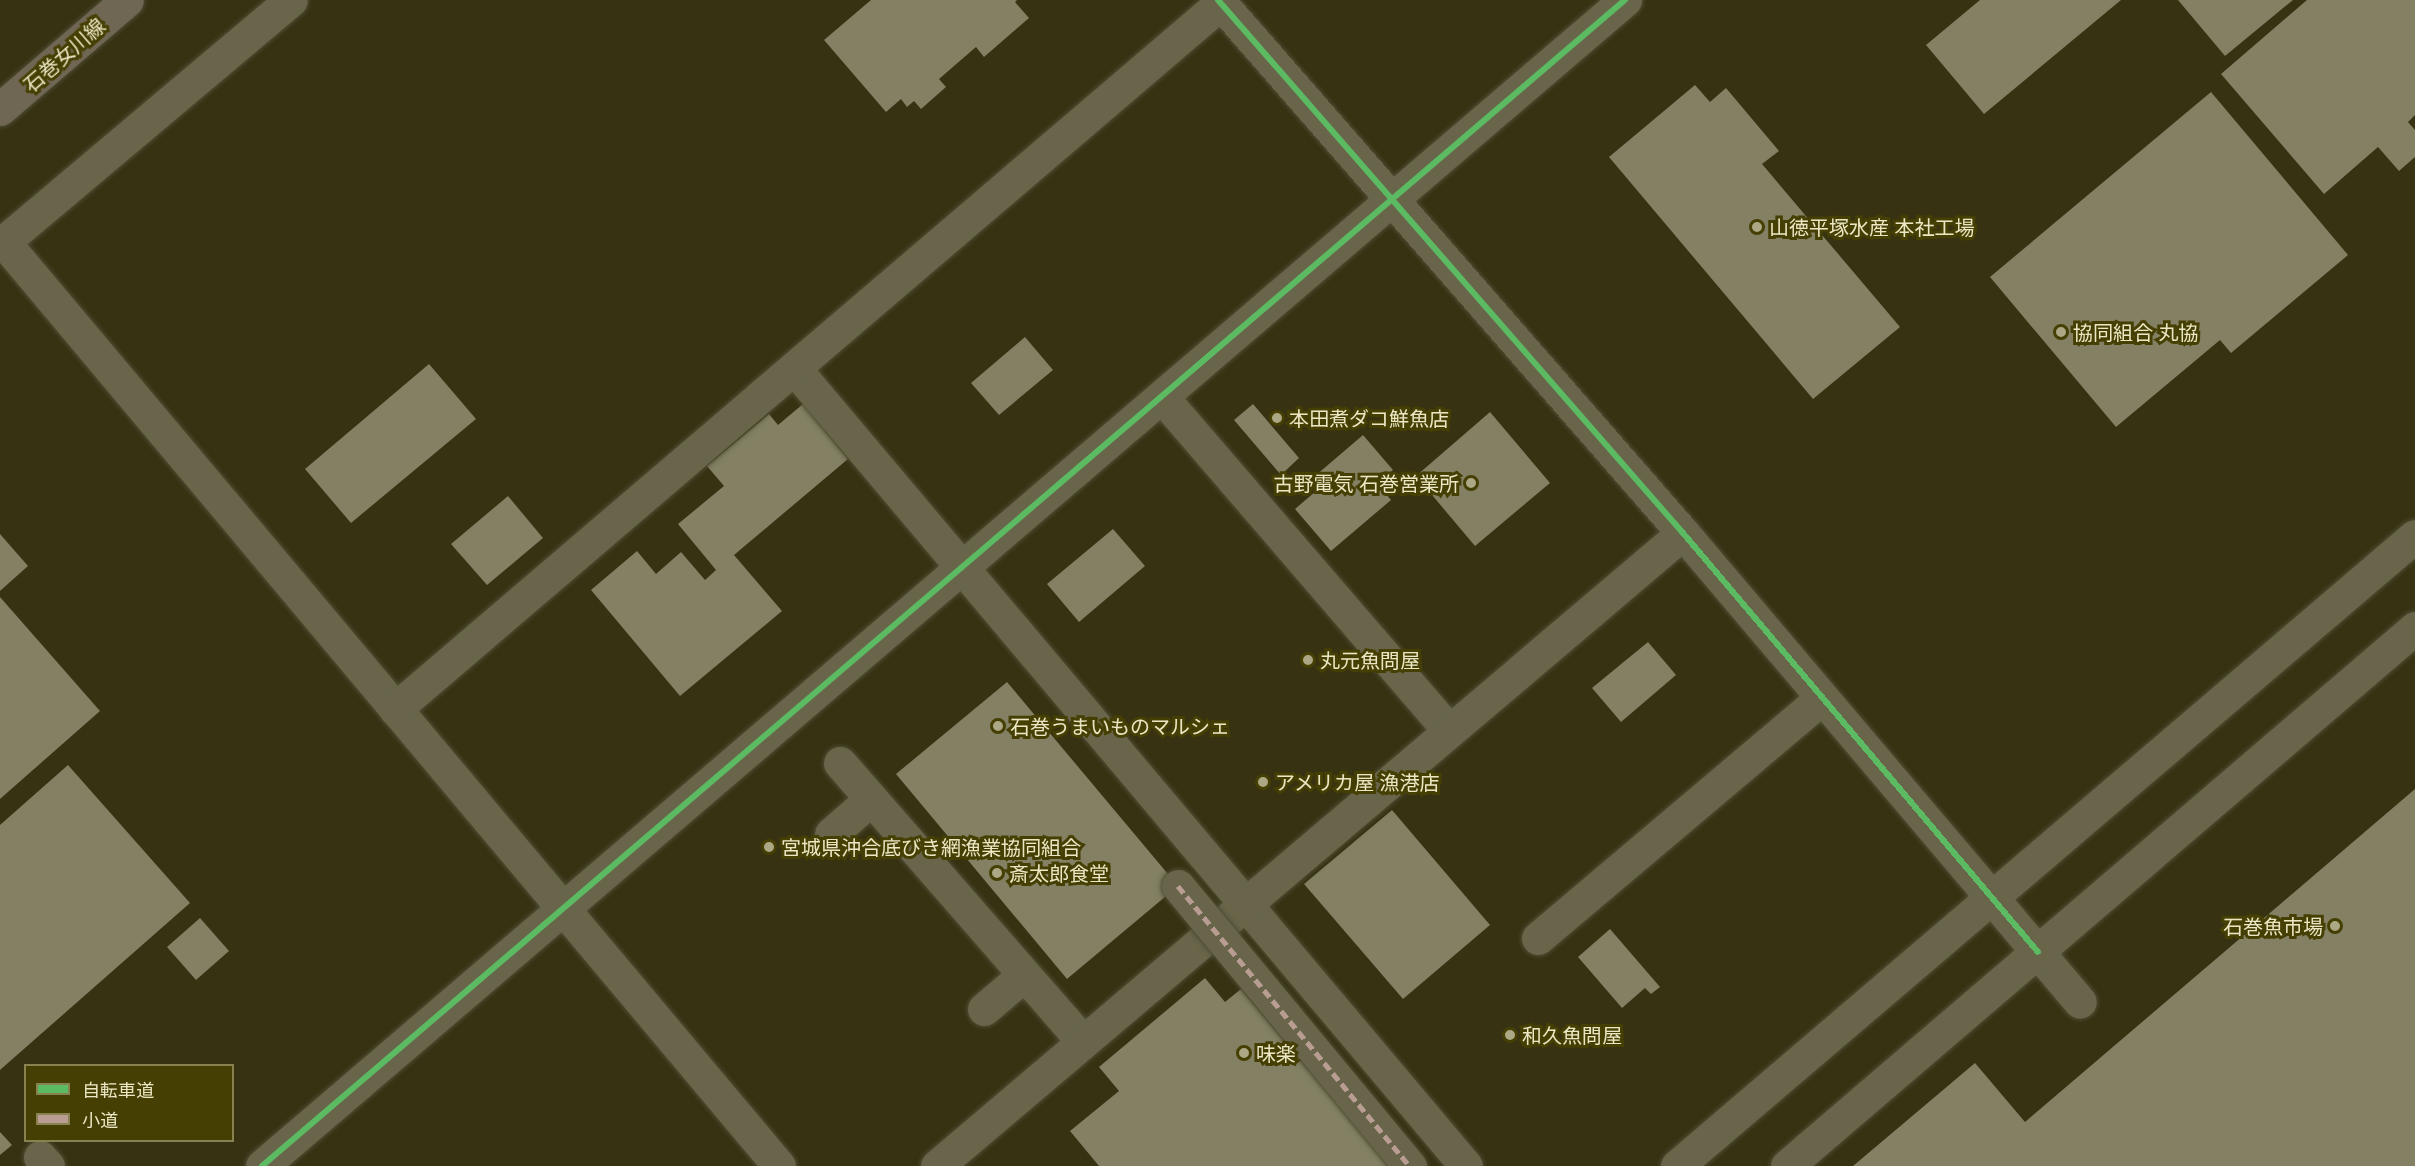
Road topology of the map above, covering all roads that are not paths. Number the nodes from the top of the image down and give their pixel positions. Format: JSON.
{"nodes":[{"id":1,"x":127,"y":0,"type":"edge"},
{"id":2,"x":291,"y":0,"type":"edge"},
{"id":3,"x":1625,"y":0,"type":"edge"},
{"id":4,"x":1220,"y":2,"type":"edge"},
{"id":5,"x":0,"y":109,"type":"edge"},
{"id":6,"x":1392,"y":199,"type":"junction"},
{"id":7,"x":2,"y":244,"type":"edge"},
{"id":8,"x":794,"y":368,"type":"junction"},
{"id":9,"x":1162,"y":397,"type":"junction"},
{"id":10,"x":1683,"y":533,"type":"junction"},
{"id":11,"x":2415,"y":537,"type":"edge"},
{"id":12,"x":962,"y":568,"type":"junction"},
{"id":13,"x":2415,"y":628,"type":"edge"},
{"id":14,"x":1822,"y":698,"type":"junction"},
{"id":15,"x":395,"y":708,"type":"junction"},
{"id":16,"x":1449,"y":731,"type":"junction"},
{"id":17,"x":840,"y":763,"type":"dead end"},
{"id":18,"x":871,"y":799,"type":"junction"},
{"id":19,"x":831,"y":834,"type":"dead end"},
{"id":20,"x":1178,"y":886,"type":"dead end"},
{"id":21,"x":1991,"y":898,"type":"junction"},
{"id":22,"x":1244,"y":904,"type":"junction"},
{"id":23,"x":563,"y":909,"type":"junction"},
{"id":24,"x":1538,"y":938,"type":"dead end"},
{"id":25,"x":2038,"y":952,"type":"junction"},
{"id":26,"x":1024,"y":975,"type":"junction"},
{"id":27,"x":2080,"y":1002,"type":"dead end"},
{"id":28,"x":984,"y":1009,"type":"dead end"},
{"id":29,"x":1083,"y":1042,"type":"junction"},
{"id":30,"x":262,"y":1166,"type":"edge"},
{"id":31,"x":779,"y":1166,"type":"edge"},
{"id":32,"x":937,"y":1166,"type":"edge"},
{"id":33,"x":1410,"y":1166,"type":"edge"},
{"id":34,"x":1466,"y":1166,"type":"edge"},
{"id":35,"x":1677,"y":1166,"type":"edge"},
{"id":36,"x":1787,"y":1166,"type":"edge"}],
"edges":[{"from":1,"to":5,"type":"main road","name":"石巻女川線"},
{"from":2,"to":7,"type":"street"},
{"from":3,"to":6,"type":"street"},
{"from":4,"to":6,"type":"street"},
{"from":4,"to":8,"type":"street"},
{"from":6,"to":9,"type":"street"},
{"from":6,"to":10,"type":"street"},
{"from":7,"to":15,"type":"street"},
{"from":8,"to":12,"type":"street"},
{"from":8,"to":15,"type":"street"},
{"from":9,"to":12,"type":"street"},
{"from":9,"to":16,"type":"street"},
{"from":10,"to":14,"type":"street"},
{"from":10,"to":16,"type":"street"},
{"from":11,"to":21,"type":"street"},
{"from":12,"to":22,"type":"street"},
{"from":12,"to":23,"type":"street"},
{"from":13,"to":25,"type":"street"},
{"from":14,"to":21,"type":"street"},
{"from":14,"to":24,"type":"street"},
{"from":15,"to":23,"type":"street"},
{"from":16,"to":22,"type":"street"},
{"from":17,"to":18,"type":"street"},
{"from":18,"to":19,"type":"street"},
{"from":18,"to":26,"type":"street"},
{"from":20,"to":33,"type":"street","bridge":true},
{"from":21,"to":25,"type":"street"},
{"from":21,"to":35,"type":"street"},
{"from":22,"to":29,"type":"street"},
{"from":22,"to":34,"type":"street"},
{"from":23,"to":30,"type":"street"},
{"from":23,"to":31,"type":"street"},
{"from":25,"to":27,"type":"street"},
{"from":25,"to":36,"type":"street"},
{"from":26,"to":28,"type":"street"},
{"from":26,"to":29,"type":"street"},
{"from":29,"to":32,"type":"street"}]}
